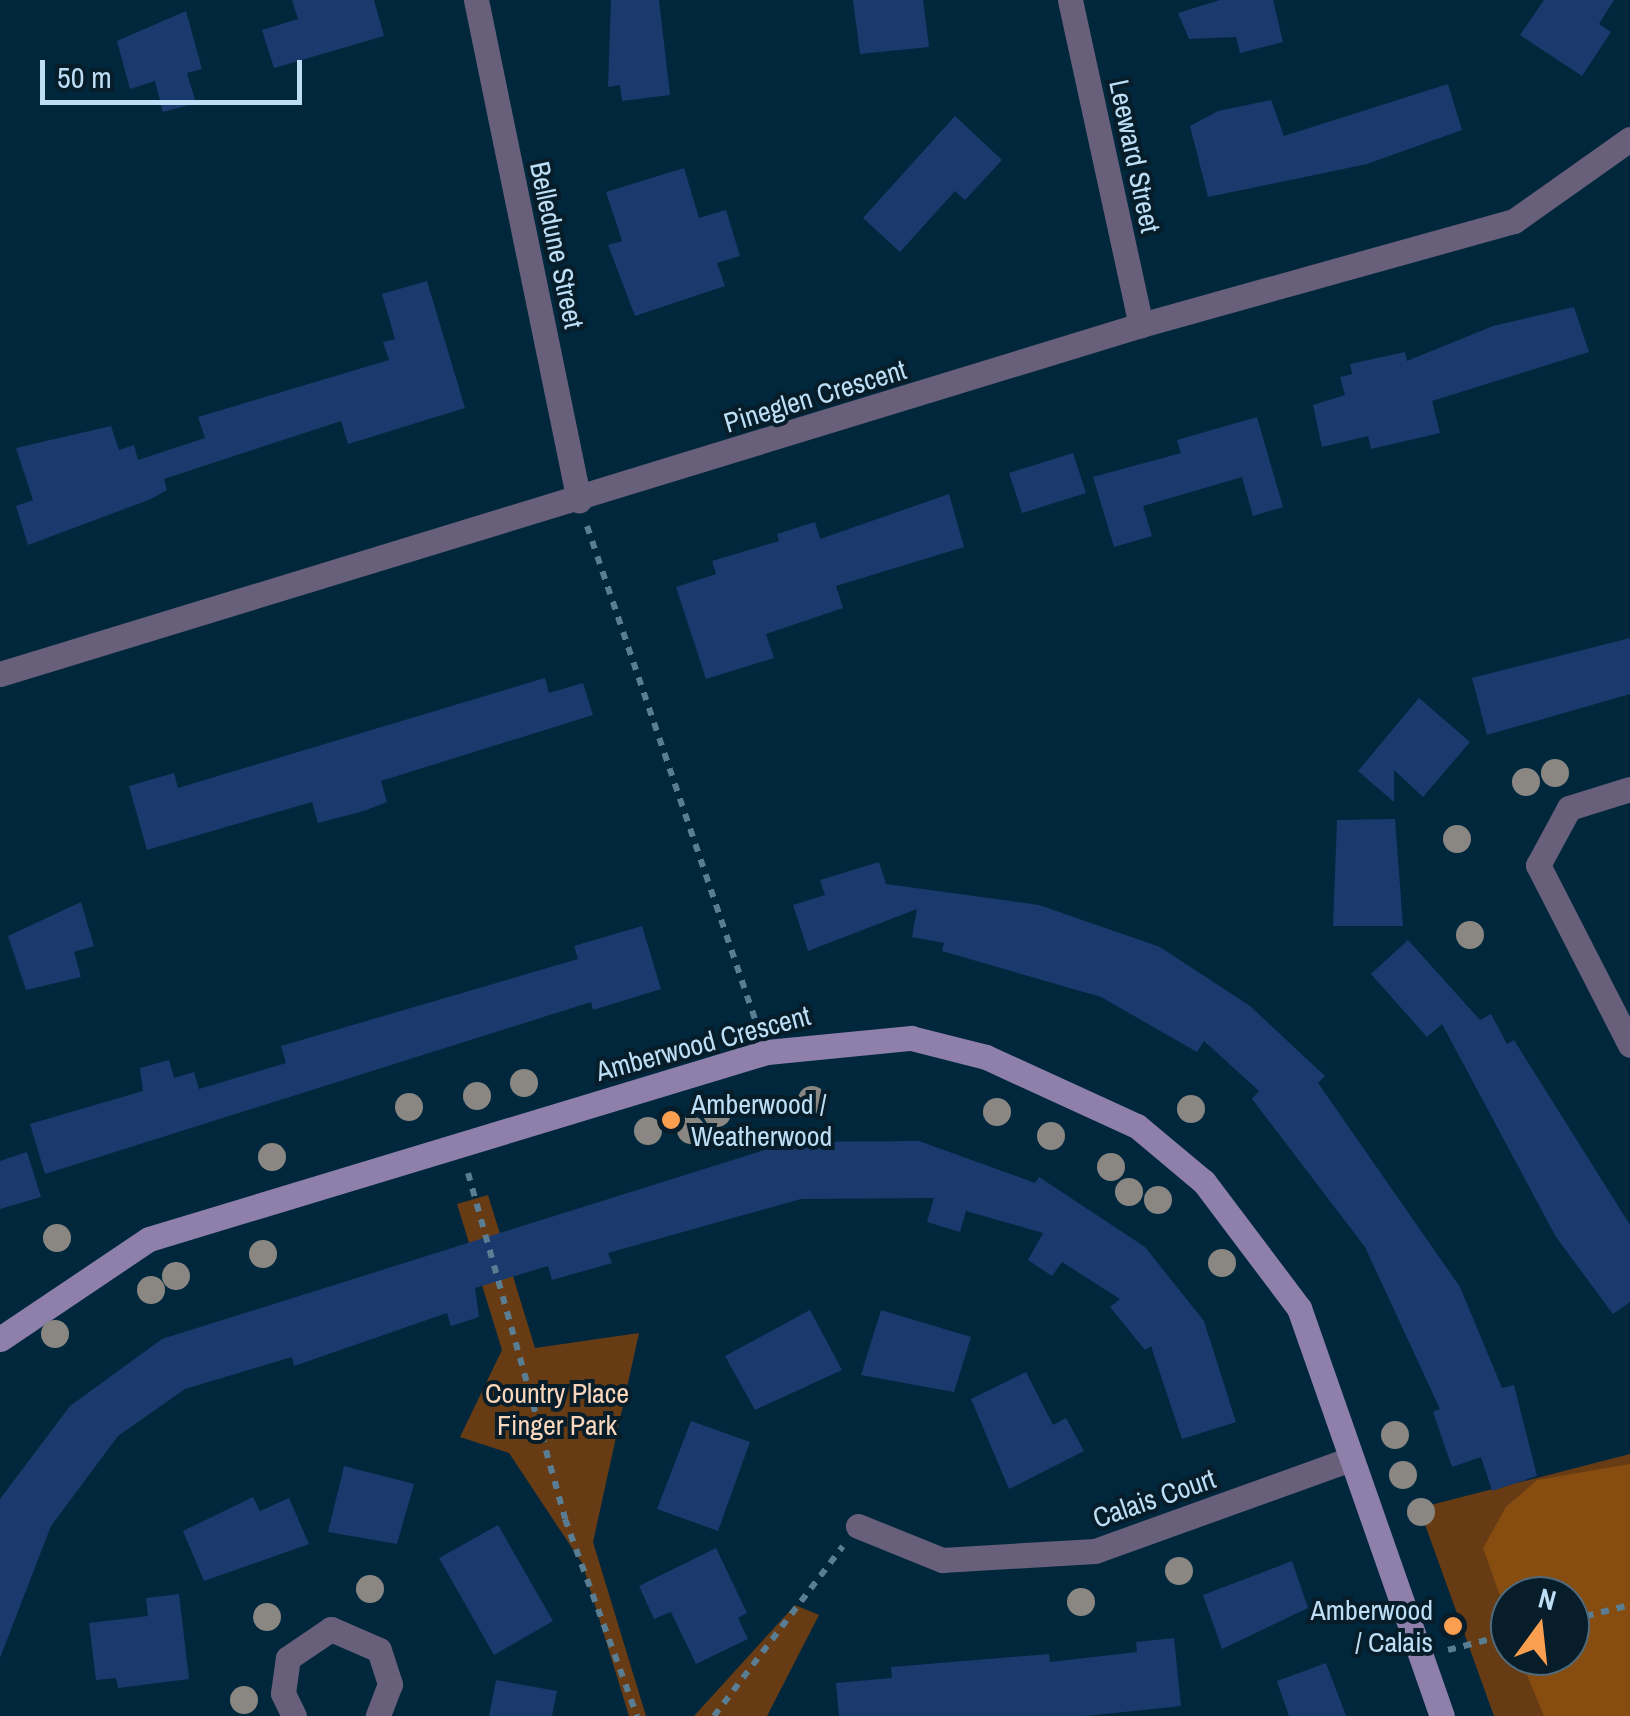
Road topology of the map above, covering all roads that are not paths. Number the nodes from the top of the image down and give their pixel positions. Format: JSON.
{"nodes":[{"id":1,"x":476,"y":0,"type":"edge"},
{"id":2,"x":1070,"y":0,"type":"edge"},
{"id":3,"x":1630,"y":139,"type":"edge"},
{"id":4,"x":1142,"y":324,"type":"junction"},
{"id":5,"x":578,"y":501,"type":"junction"},
{"id":6,"x":0,"y":674,"type":"edge"},
{"id":7,"x":1630,"y":789,"type":"edge"},
{"id":8,"x":1630,"y":1045,"type":"edge"},
{"id":9,"x":0,"y":1338,"type":"edge"},
{"id":10,"x":1350,"y":1459,"type":"junction"},
{"id":11,"x":858,"y":1526,"type":"road end"},
{"id":12,"x":294,"y":1716,"type":"edge"},
{"id":13,"x":378,"y":1716,"type":"edge"},
{"id":14,"x":1442,"y":1716,"type":"edge"}],
"edges":[{"from":1,"to":5,"type":"street","name":"Belledune Street"},
{"from":2,"to":4,"type":"street","name":"Leeward Street"},
{"from":3,"to":4,"type":"street","name":"Pineglen Crescent"},
{"from":4,"to":5,"type":"street","name":"Pineglen Crescent"},
{"from":5,"to":6,"type":"street","name":"Pineglen Crescent"},
{"from":7,"to":8,"type":"street"},
{"from":9,"to":10,"type":"street","name":"Amberwood Crescent"},
{"from":10,"to":11,"type":"street","name":"Calais Court"},
{"from":10,"to":14,"type":"street","name":"Amberwood Crescent"},
{"from":12,"to":13,"type":"street"}]}
